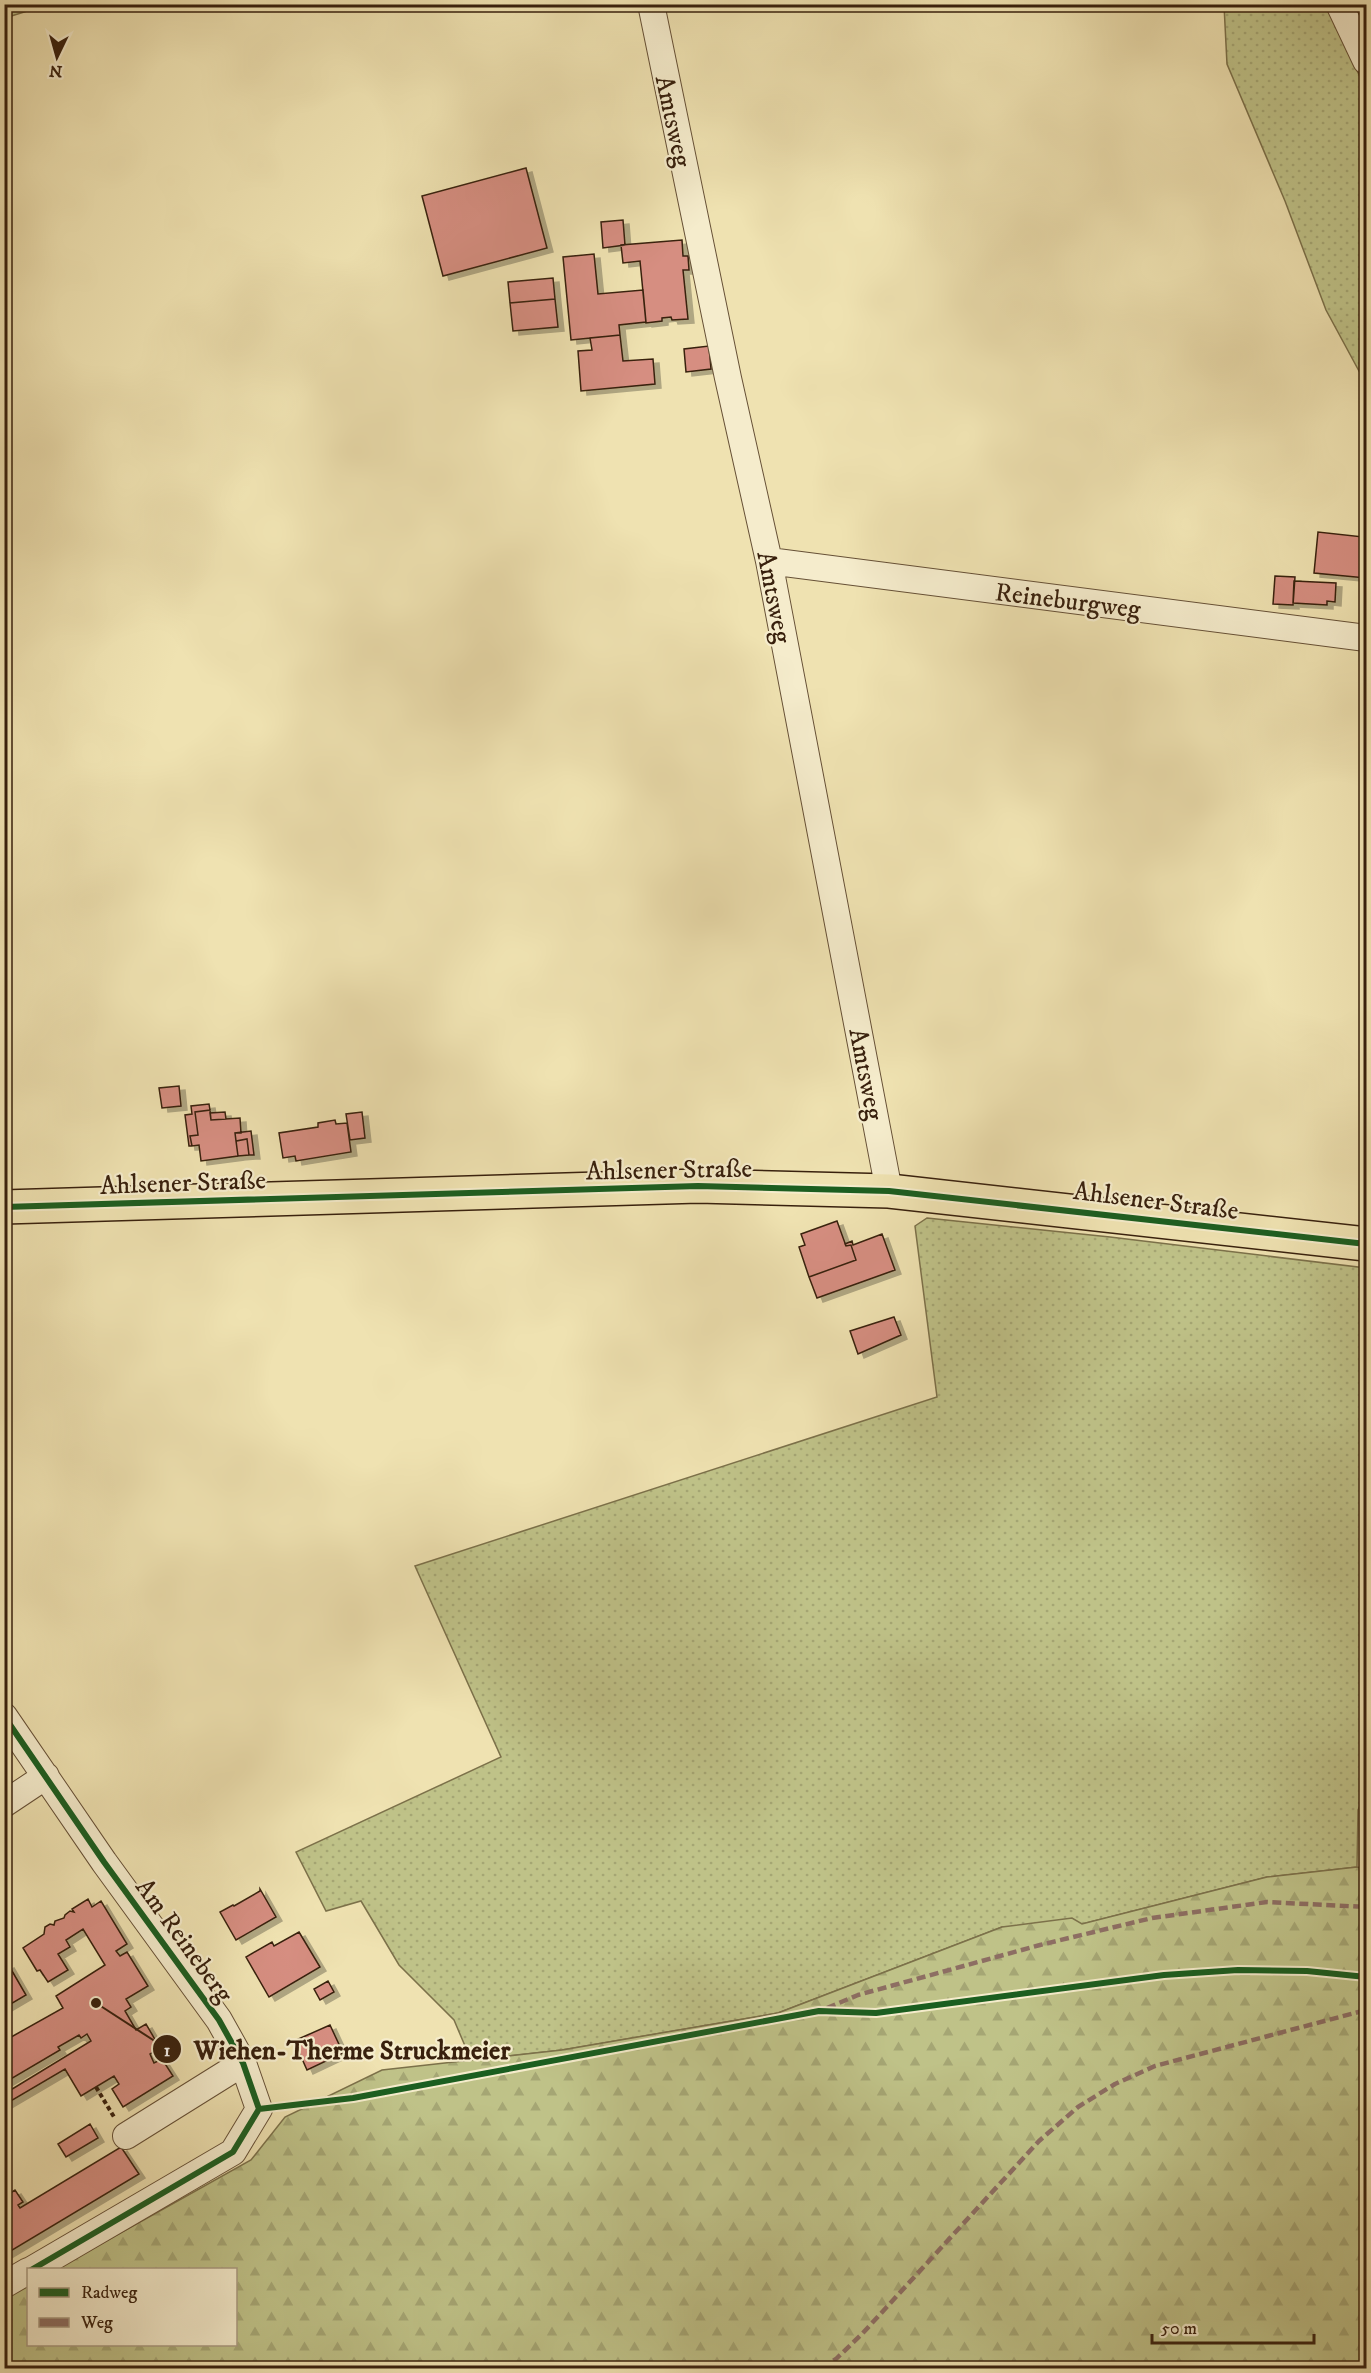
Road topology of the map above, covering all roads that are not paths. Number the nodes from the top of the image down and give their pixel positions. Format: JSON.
{"nodes":[{"id":1,"x":651,"y":4,"type":"edge"},
{"id":2,"x":1339,"y":4,"type":"edge"},
{"id":3,"x":1366,"y":61,"type":"edge"},
{"id":4,"x":769,"y":561,"type":"junction"},
{"id":5,"x":1366,"y":638,"type":"edge"},
{"id":6,"x":889,"y":1191,"type":"junction"},
{"id":7,"x":4,"y":1207,"type":"edge"},
{"id":8,"x":1366,"y":1244,"type":"edge"},
{"id":9,"x":4,"y":1716,"type":"edge"},
{"id":10,"x":46,"y":1776,"type":"junction"},
{"id":11,"x":4,"y":1804,"type":"edge"},
{"id":12,"x":243,"y":2063,"type":"junction"},
{"id":13,"x":126,"y":2136,"type":"road end"},
{"id":14,"x":33,"y":2268,"type":"edge"},
{"id":15,"x":27,"y":2272,"type":"edge"},
{"id":16,"x":4,"y":2285,"type":"edge"}],
"edges":[{"from":1,"to":4,"type":"street","name":"Amtsweg"},
{"from":2,"to":3,"type":"street"},
{"from":4,"to":5,"type":"street","name":"Reineburgweg"},
{"from":4,"to":6,"type":"street","name":"Amtsweg"},
{"from":6,"to":7,"type":"main road","name":"Ahlsener Straße"},
{"from":6,"to":8,"type":"main road","name":"Ahlsener Straße"},
{"from":9,"to":10,"type":"street","name":"Am Reineberg"},
{"from":10,"to":11,"type":"street"},
{"from":10,"to":12,"type":"street","name":"Am Reineberg"},
{"from":12,"to":13,"type":"street"},
{"from":12,"to":14,"type":"street","name":"Am Reineberg"},
{"from":15,"to":16,"type":"street","name":"Am Reineberg"}]}
